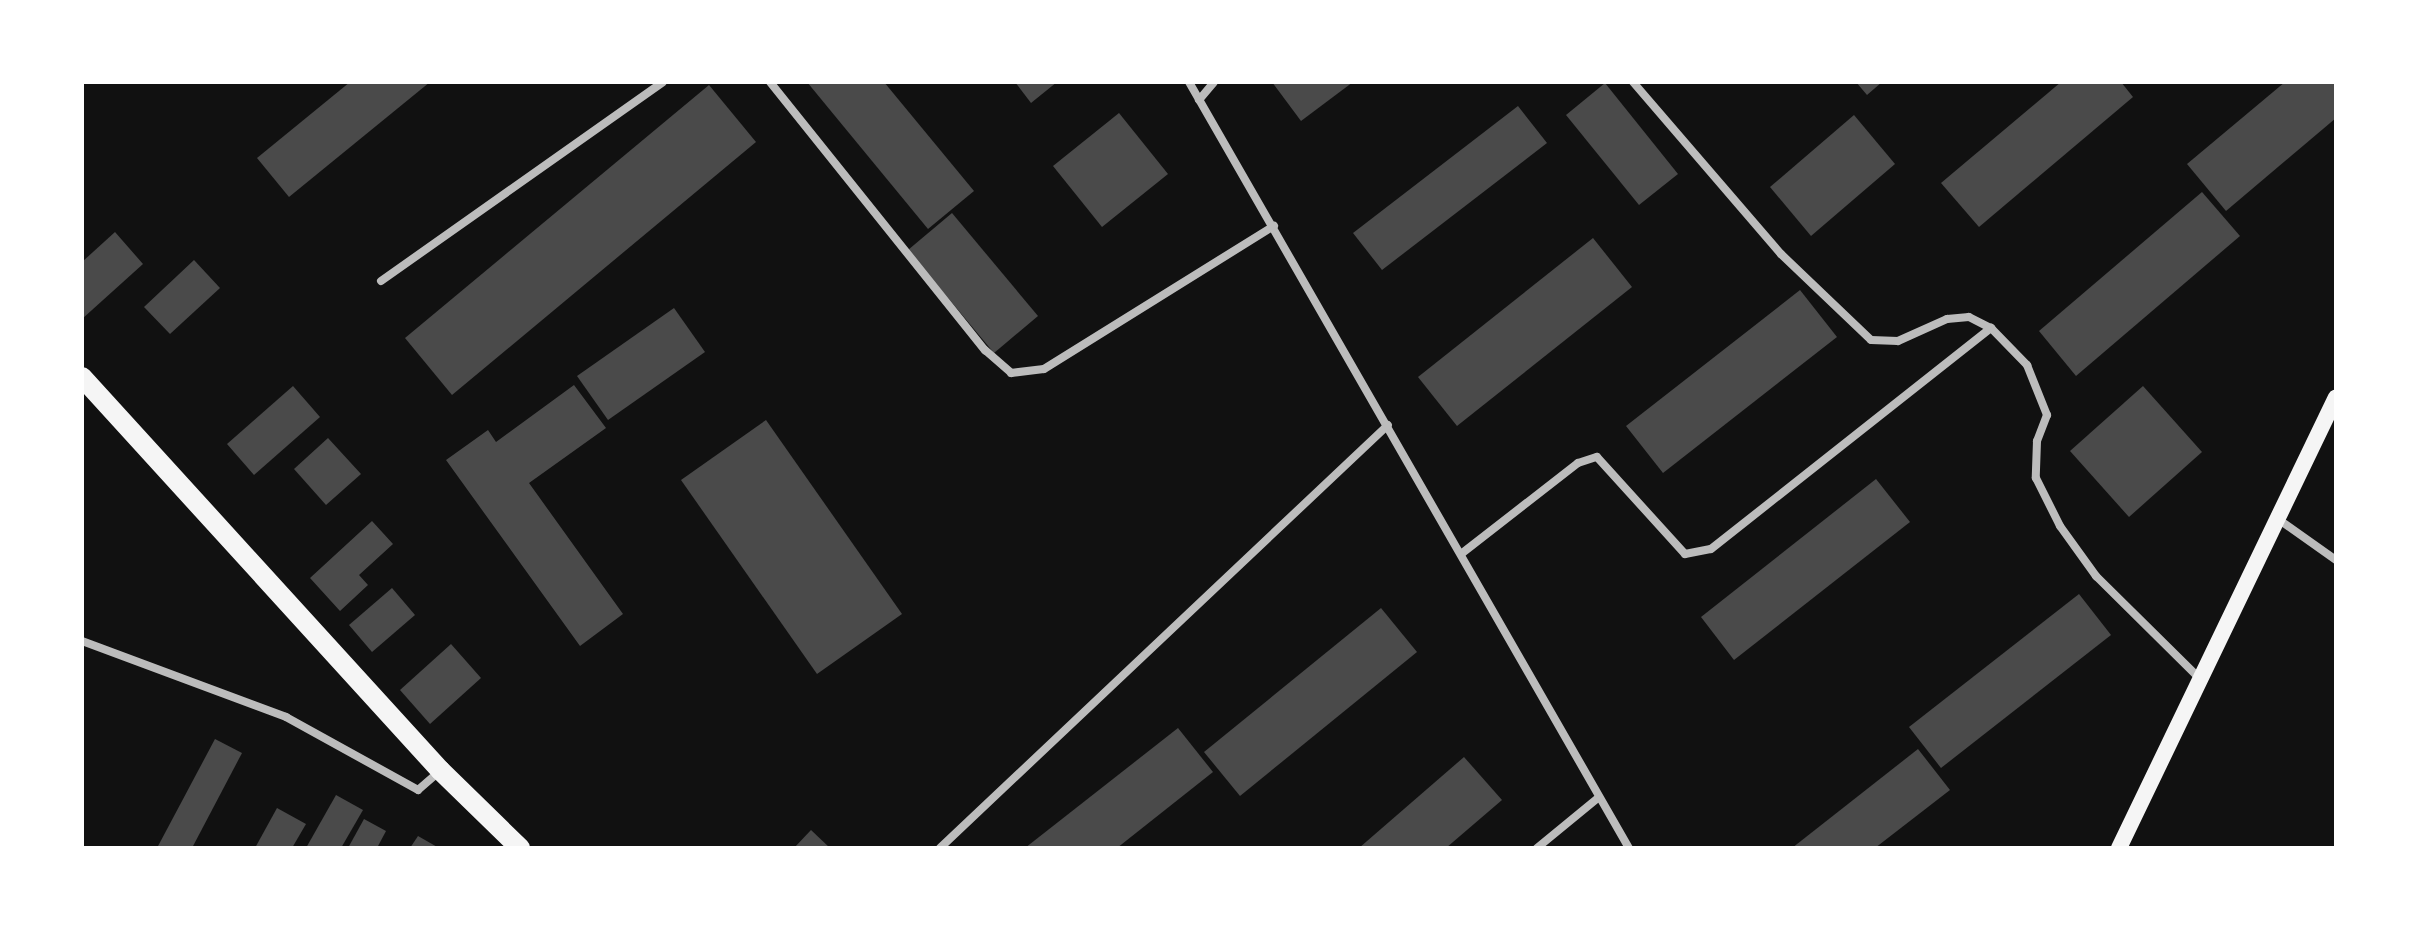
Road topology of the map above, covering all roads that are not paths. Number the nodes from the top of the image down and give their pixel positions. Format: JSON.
{"nodes":[{"id":1,"x":663,"y":82,"type":"edge"},
{"id":2,"x":770,"y":82,"type":"edge"},
{"id":3,"x":1189,"y":82,"type":"edge"},
{"id":4,"x":1214,"y":82,"type":"edge"},
{"id":5,"x":1633,"y":82,"type":"edge"},
{"id":6,"x":1199,"y":100,"type":"junction"},
{"id":7,"x":1274,"y":226,"type":"junction"},
{"id":8,"x":381,"y":281,"type":"dead end"},
{"id":9,"x":1991,"y":328,"type":"junction"},
{"id":10,"x":82,"y":377,"type":"edge"},
{"id":11,"x":2336,"y":398,"type":"edge"},
{"id":12,"x":1388,"y":425,"type":"junction"},
{"id":13,"x":2277,"y":519,"type":"junction"},
{"id":14,"x":1461,"y":554,"type":"junction"},
{"id":15,"x":2336,"y":560,"type":"edge"},
{"id":16,"x":82,"y":641,"type":"edge"},
{"id":17,"x":2203,"y":681,"type":"junction"},
{"id":18,"x":440,"y":770,"type":"junction"},
{"id":19,"x":1599,"y":797,"type":"junction"},
{"id":20,"x":945,"y":846,"type":"edge"},
{"id":21,"x":520,"y":848,"type":"edge"},
{"id":22,"x":1537,"y":848,"type":"edge"},
{"id":23,"x":1629,"y":848,"type":"edge"},
{"id":24,"x":2119,"y":848,"type":"edge"}],
"edges":[{"from":1,"to":8,"type":"street"},
{"from":2,"to":7,"type":"street"},
{"from":3,"to":6,"type":"street"},
{"from":4,"to":6,"type":"street"},
{"from":5,"to":9,"type":"street"},
{"from":6,"to":7,"type":"street"},
{"from":7,"to":12,"type":"street"},
{"from":9,"to":14,"type":"street"},
{"from":9,"to":17,"type":"street"},
{"from":10,"to":18,"type":"main road"},
{"from":11,"to":13,"type":"main road"},
{"from":12,"to":14,"type":"street"},
{"from":12,"to":20,"type":"street"},
{"from":13,"to":15,"type":"street"},
{"from":13,"to":17,"type":"main road"},
{"from":14,"to":19,"type":"street"},
{"from":16,"to":18,"type":"street"},
{"from":17,"to":24,"type":"main road"},
{"from":18,"to":21,"type":"main road"},
{"from":19,"to":22,"type":"street"},
{"from":19,"to":23,"type":"street"}]}
